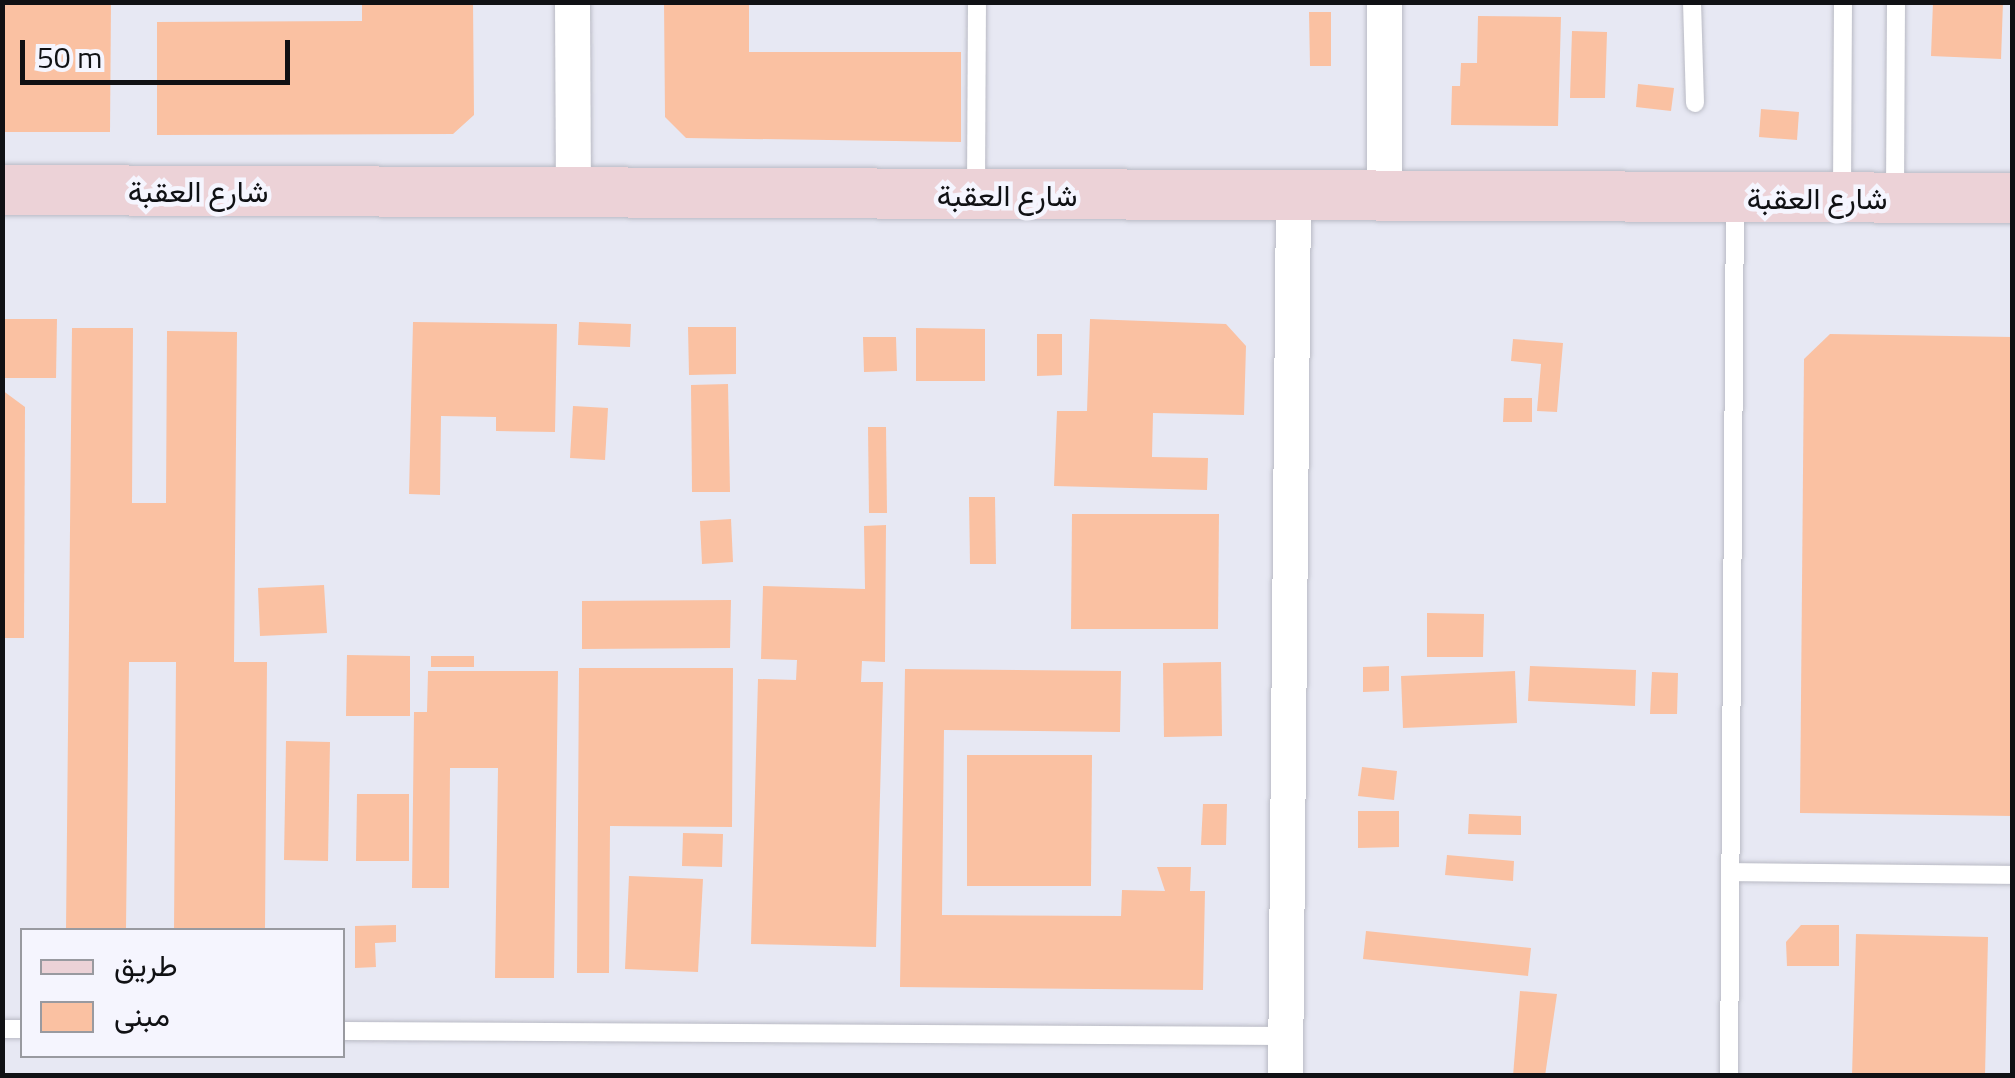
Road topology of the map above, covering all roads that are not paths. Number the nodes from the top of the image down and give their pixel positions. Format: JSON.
{"nodes":[{"id":1,"x":572,"y":2,"type":"edge"},
{"id":2,"x":977,"y":2,"type":"edge"},
{"id":3,"x":1384,"y":2,"type":"edge"},
{"id":4,"x":1692,"y":2,"type":"edge"},
{"id":5,"x":1844,"y":2,"type":"edge"},
{"id":6,"x":1896,"y":2,"type":"edge"},
{"id":7,"x":1695,"y":103,"type":"dead end"},
{"id":8,"x":2,"y":190,"type":"edge"},
{"id":9,"x":573,"y":193,"type":"junction"},
{"id":10,"x":976,"y":194,"type":"junction"},
{"id":11,"x":1293,"y":196,"type":"junction"},
{"id":12,"x":1384,"y":196,"type":"junction"},
{"id":13,"x":1735,"y":198,"type":"junction"},
{"id":14,"x":1842,"y":198,"type":"junction"},
{"id":15,"x":1895,"y":198,"type":"junction"},
{"id":16,"x":2012,"y":198,"type":"edge"},
{"id":17,"x":1730,"y":872,"type":"junction"},
{"id":18,"x":2012,"y":874,"type":"edge"},
{"id":19,"x":345,"y":1030,"type":"edge"},
{"id":20,"x":1285,"y":1036,"type":"junction"},
{"id":21,"x":1284,"y":1076,"type":"edge"},
{"id":22,"x":1729,"y":1076,"type":"edge"}],
"edges":[{"from":1,"to":9,"type":"street"},
{"from":2,"to":10,"type":"lane"},
{"from":3,"to":12,"type":"street"},
{"from":4,"to":7,"type":"lane"},
{"from":5,"to":14,"type":"lane"},
{"from":6,"to":15,"type":"lane"},
{"from":8,"to":9,"type":"street","name":"شارع العقبة"},
{"from":9,"to":10,"type":"street","name":"شارع العقبة"},
{"from":10,"to":11,"type":"street","name":"شارع العقبة"},
{"from":11,"to":12,"type":"street","name":"شارع العقبة"},
{"from":11,"to":20,"type":"street"},
{"from":12,"to":13,"type":"street","name":"شارع العقبة"},
{"from":13,"to":14,"type":"street","name":"شارع العقبة"},
{"from":13,"to":17,"type":"lane"},
{"from":14,"to":15,"type":"street","name":"شارع العقبة"},
{"from":15,"to":16,"type":"street","name":"شارع العقبة"},
{"from":17,"to":18,"type":"lane"},
{"from":17,"to":22,"type":"lane"},
{"from":19,"to":20,"type":"lane"},
{"from":20,"to":21,"type":"street"}]}
